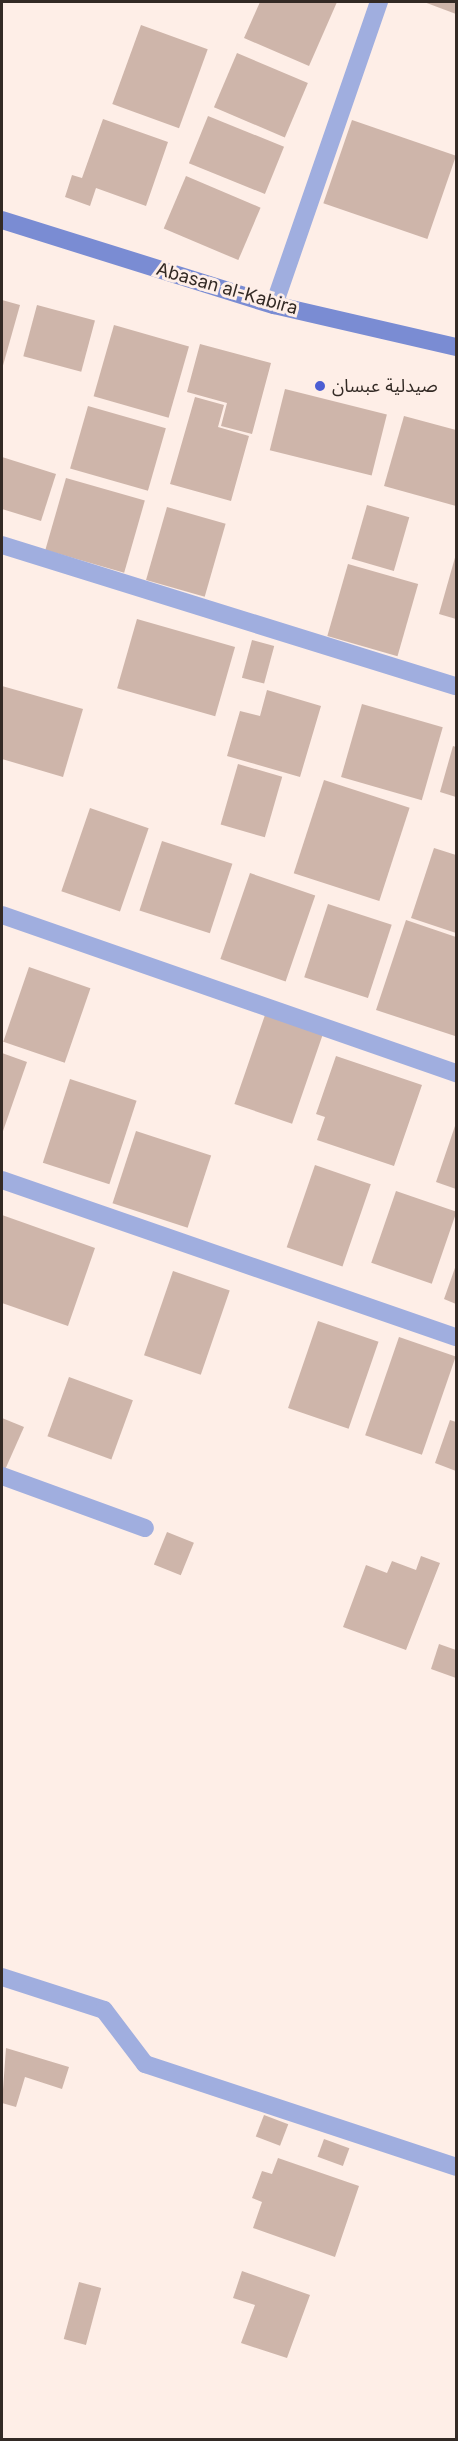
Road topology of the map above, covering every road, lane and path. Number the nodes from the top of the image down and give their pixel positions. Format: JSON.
{"nodes":[{"id":1,"x":378,"y":2,"type":"edge"},
{"id":2,"x":2,"y":220,"type":"edge"},
{"id":3,"x":274,"y":305,"type":"junction"},
{"id":4,"x":456,"y":347,"type":"edge"},
{"id":5,"x":2,"y":545,"type":"edge"},
{"id":6,"x":456,"y":686,"type":"edge"},
{"id":7,"x":2,"y":915,"type":"edge"},
{"id":8,"x":456,"y":1073,"type":"edge"},
{"id":9,"x":2,"y":1180,"type":"edge"},
{"id":10,"x":456,"y":1337,"type":"edge"},
{"id":11,"x":2,"y":1476,"type":"edge"},
{"id":12,"x":145,"y":1528,"type":"dead end"},
{"id":13,"x":2,"y":1977,"type":"edge"},
{"id":14,"x":456,"y":2167,"type":"edge"}],
"edges":[{"from":1,"to":3,"type":"street"},
{"from":2,"to":3,"type":"main road","name":"Abasan al-Kabira"},
{"from":3,"to":4,"type":"main road","name":"Abasan al-Kabira"},
{"from":5,"to":6,"type":"street"},
{"from":7,"to":8,"type":"street"},
{"from":9,"to":10,"type":"street"},
{"from":11,"to":12,"type":"street"},
{"from":13,"to":14,"type":"street"}]}
